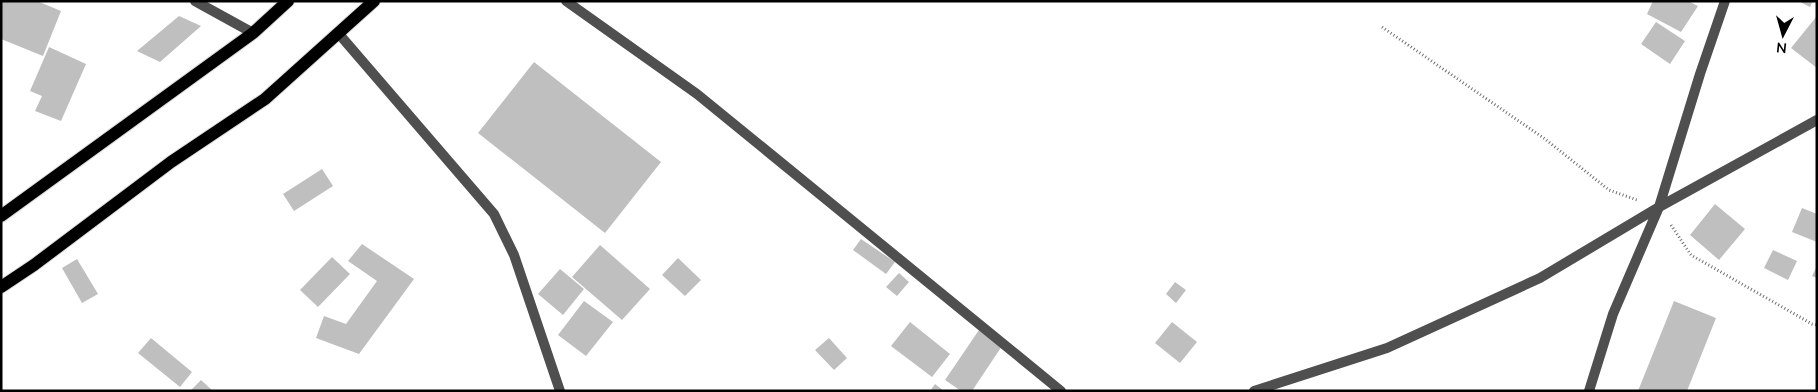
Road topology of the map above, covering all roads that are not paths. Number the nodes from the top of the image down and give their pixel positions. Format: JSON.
{"nodes":[{"id":1,"x":195,"y":1,"type":"edge"},
{"id":2,"x":288,"y":1,"type":"edge"},
{"id":3,"x":374,"y":1,"type":"edge"},
{"id":4,"x":566,"y":1,"type":"edge"},
{"id":5,"x":1725,"y":1,"type":"edge"},
{"id":6,"x":253,"y":33,"type":"junction"},
{"id":7,"x":339,"y":34,"type":"junction"},
{"id":8,"x":1817,"y":120,"type":"edge"},
{"id":9,"x":1659,"y":207,"type":"junction"},
{"id":10,"x":1,"y":216,"type":"edge"},
{"id":11,"x":1,"y":287,"type":"edge"},
{"id":12,"x":560,"y":391,"type":"edge"},
{"id":13,"x":1061,"y":391,"type":"edge"},
{"id":14,"x":1254,"y":391,"type":"edge"},
{"id":15,"x":1589,"y":391,"type":"edge"}],
"edges":[{"from":1,"to":6,"type":"street"},
{"from":2,"to":6,"type":"main road"},
{"from":3,"to":7,"type":"main road"},
{"from":4,"to":13,"type":"street"},
{"from":5,"to":9,"type":"street"},
{"from":6,"to":10,"type":"main road"},
{"from":7,"to":11,"type":"main road"},
{"from":7,"to":12,"type":"street"},
{"from":8,"to":9,"type":"street"},
{"from":9,"to":14,"type":"street"},
{"from":9,"to":15,"type":"street"}]}
